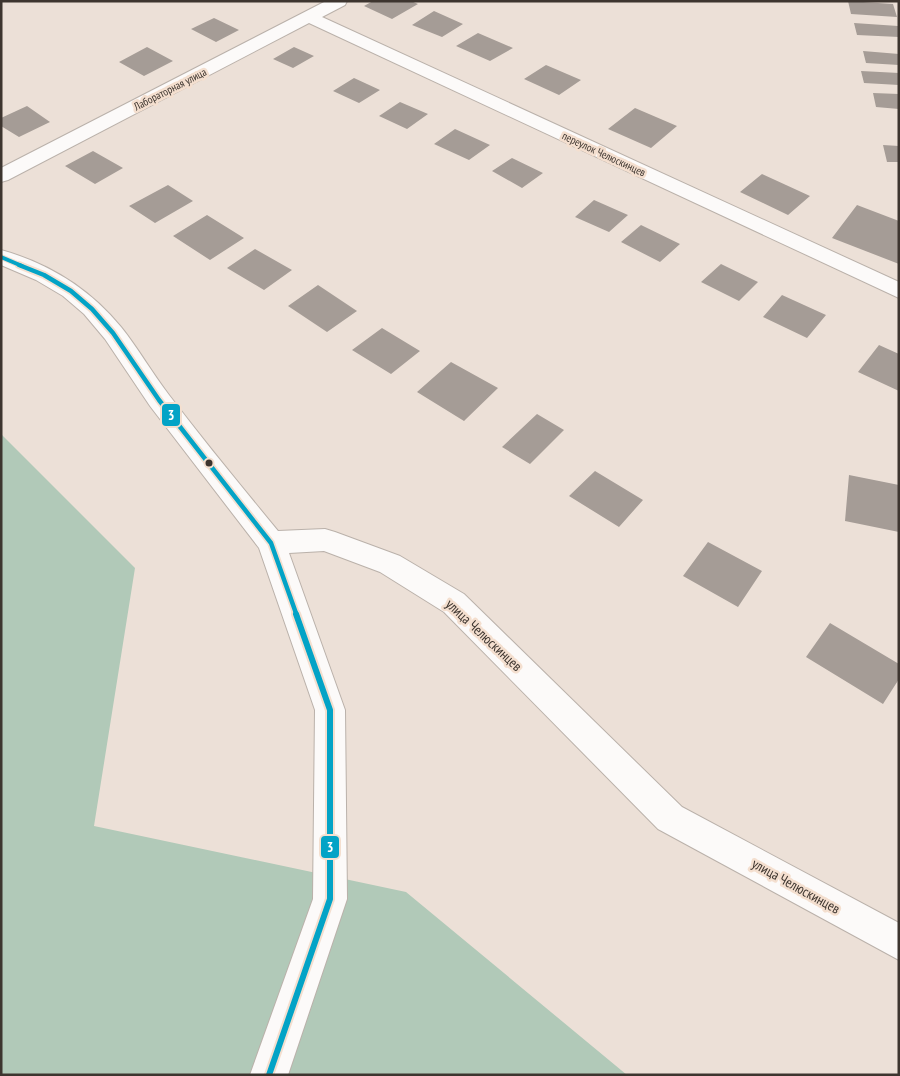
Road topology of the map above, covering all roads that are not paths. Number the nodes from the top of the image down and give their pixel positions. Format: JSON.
{"nodes":[{"id":1,"x":339,"y":1,"type":"edge"},
{"id":2,"x":309,"y":17,"type":"junction"},
{"id":3,"x":1,"y":176,"type":"edge"},
{"id":4,"x":1,"y":257,"type":"edge"},
{"id":5,"x":899,"y":291,"type":"edge"},
{"id":6,"x":272,"y":543,"type":"junction"},
{"id":7,"x":899,"y":942,"type":"edge"},
{"id":8,"x":269,"y":1075,"type":"edge"}],
"edges":[{"from":1,"to":2,"type":"street","name":"Лабораторная улица"},
{"from":2,"to":3,"type":"street","name":"Лабораторная улица"},
{"from":2,"to":5,"type":"street","name":"переулок Челюскинцев"},
{"from":4,"to":6,"type":"street"},
{"from":6,"to":7,"type":"street","name":"улица Челюскинцев"},
{"from":6,"to":8,"type":"street"}]}
